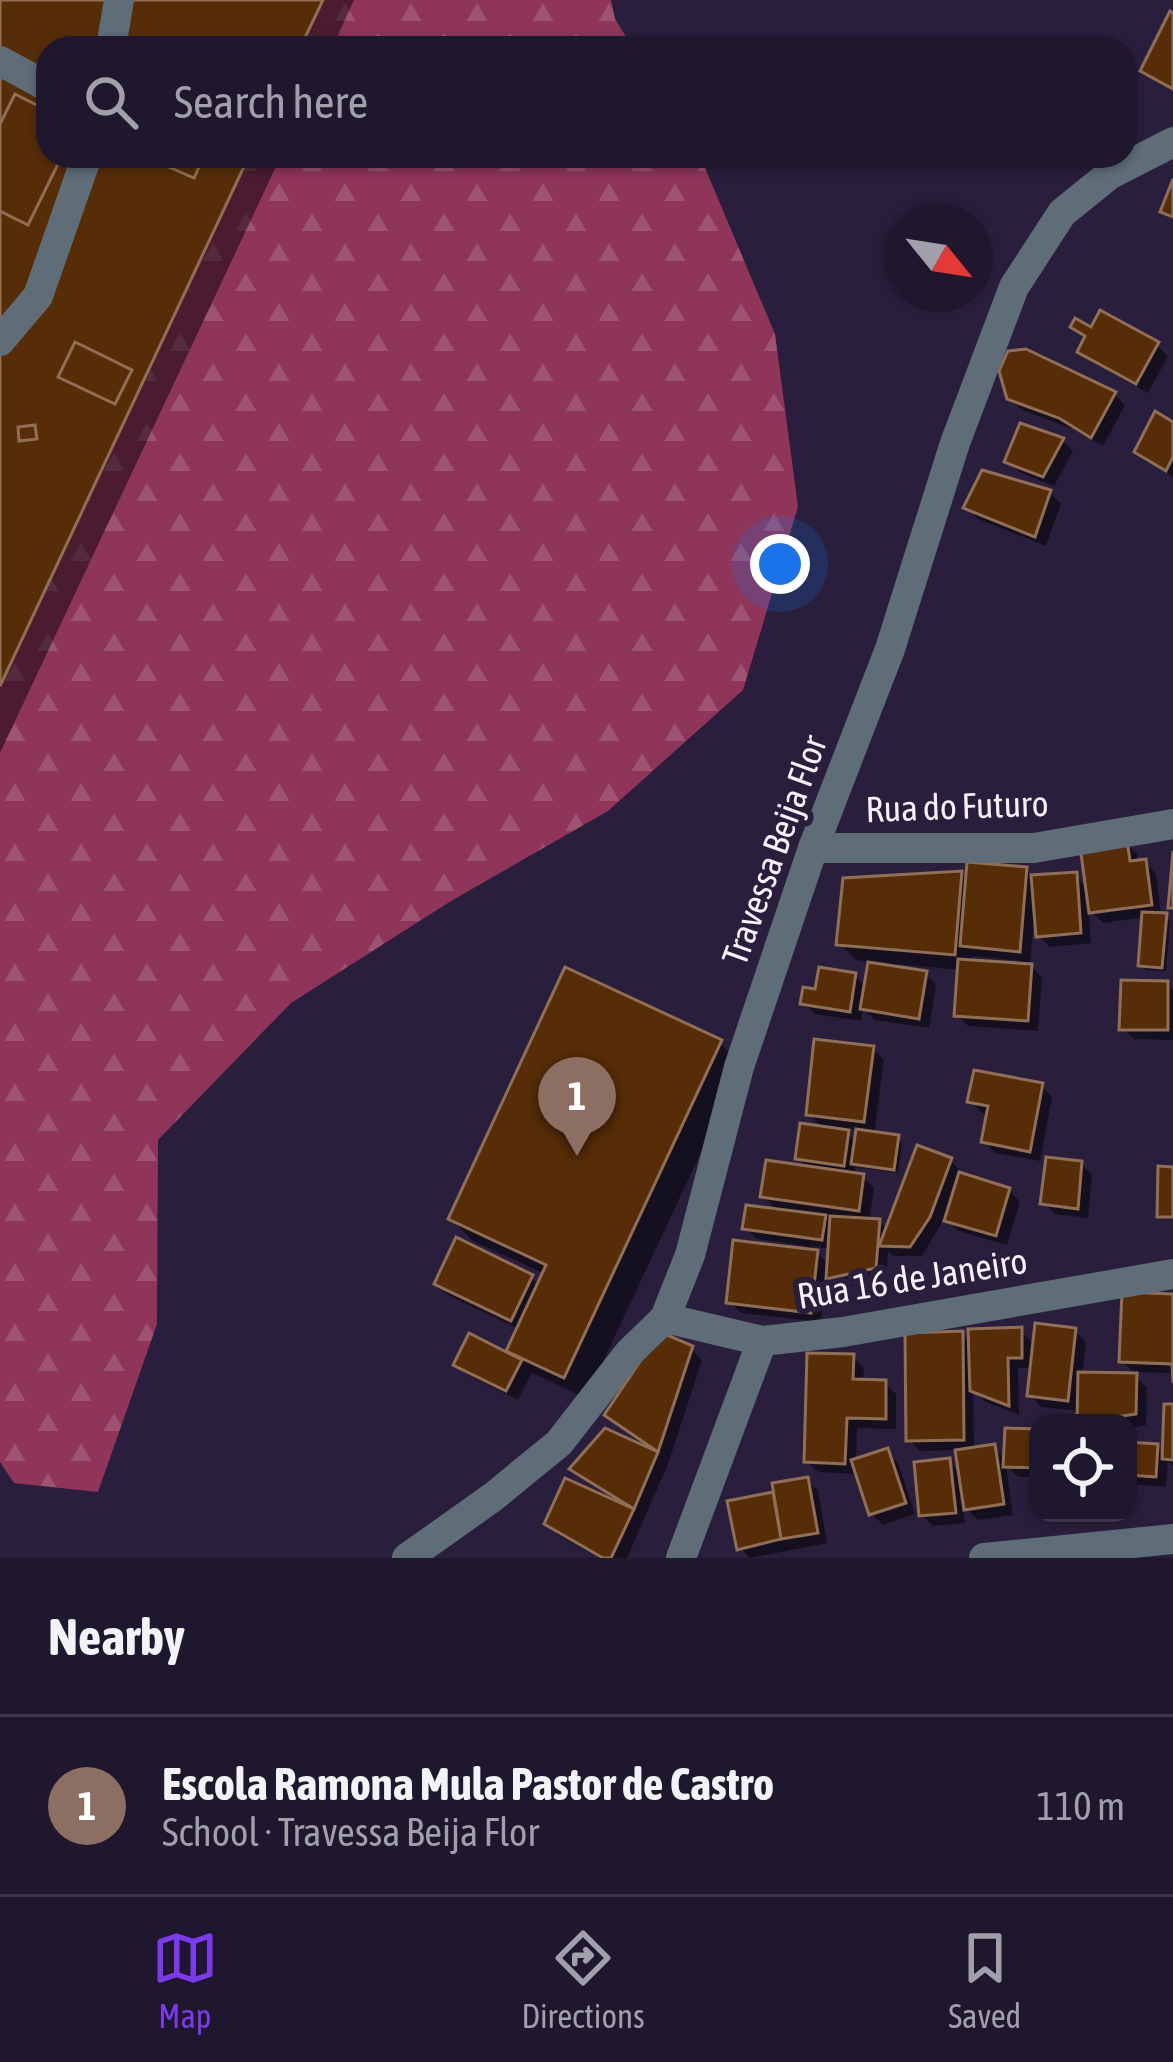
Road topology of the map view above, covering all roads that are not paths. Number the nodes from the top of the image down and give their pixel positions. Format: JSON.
{"nodes":[{"id":1,"x":119,"y":0,"type":"edge"},
{"id":2,"x":114,"y":36,"type":"edge"},
{"id":3,"x":0,"y":61,"type":"edge"},
{"id":4,"x":36,"y":80,"type":"edge"},
{"id":5,"x":1173,"y":142,"type":"edge"},
{"id":6,"x":1137,"y":161,"type":"edge"},
{"id":7,"x":83,"y":168,"type":"edge"},
{"id":8,"x":1123,"y":168,"type":"edge"},
{"id":9,"x":0,"y":340,"type":"edge"},
{"id":10,"x":1173,"y":824,"type":"edge"},
{"id":11,"x":813,"y":848,"type":"junction"},
{"id":12,"x":1173,"y":1274,"type":"edge"},
{"id":13,"x":665,"y":1318,"type":"junction"},
{"id":14,"x":762,"y":1341,"type":"junction"},
{"id":15,"x":1173,"y":1539,"type":"edge"},
{"id":16,"x":407,"y":1558,"type":"edge"},
{"id":17,"x":681,"y":1558,"type":"edge"},
{"id":18,"x":984,"y":1558,"type":"edge"}],
"edges":[{"from":1,"to":2,"type":"street"},
{"from":3,"to":4,"type":"street"},
{"from":5,"to":6,"type":"street","name":"Travessa Beija Flor"},
{"from":7,"to":9,"type":"street"},
{"from":8,"to":11,"type":"street","name":"Travessa Beija Flor"},
{"from":10,"to":11,"type":"street","name":"Rua do Futuro"},
{"from":11,"to":13,"type":"street","name":"Travessa Beija Flor"},
{"from":12,"to":14,"type":"street","name":"Rua 16 de Janeiro"},
{"from":13,"to":14,"type":"street","name":"Rua 16 de Janeiro"},
{"from":13,"to":16,"type":"street","name":"Travessa Beija Flor"},
{"from":14,"to":17,"type":"street"},
{"from":15,"to":18,"type":"street"}]}
